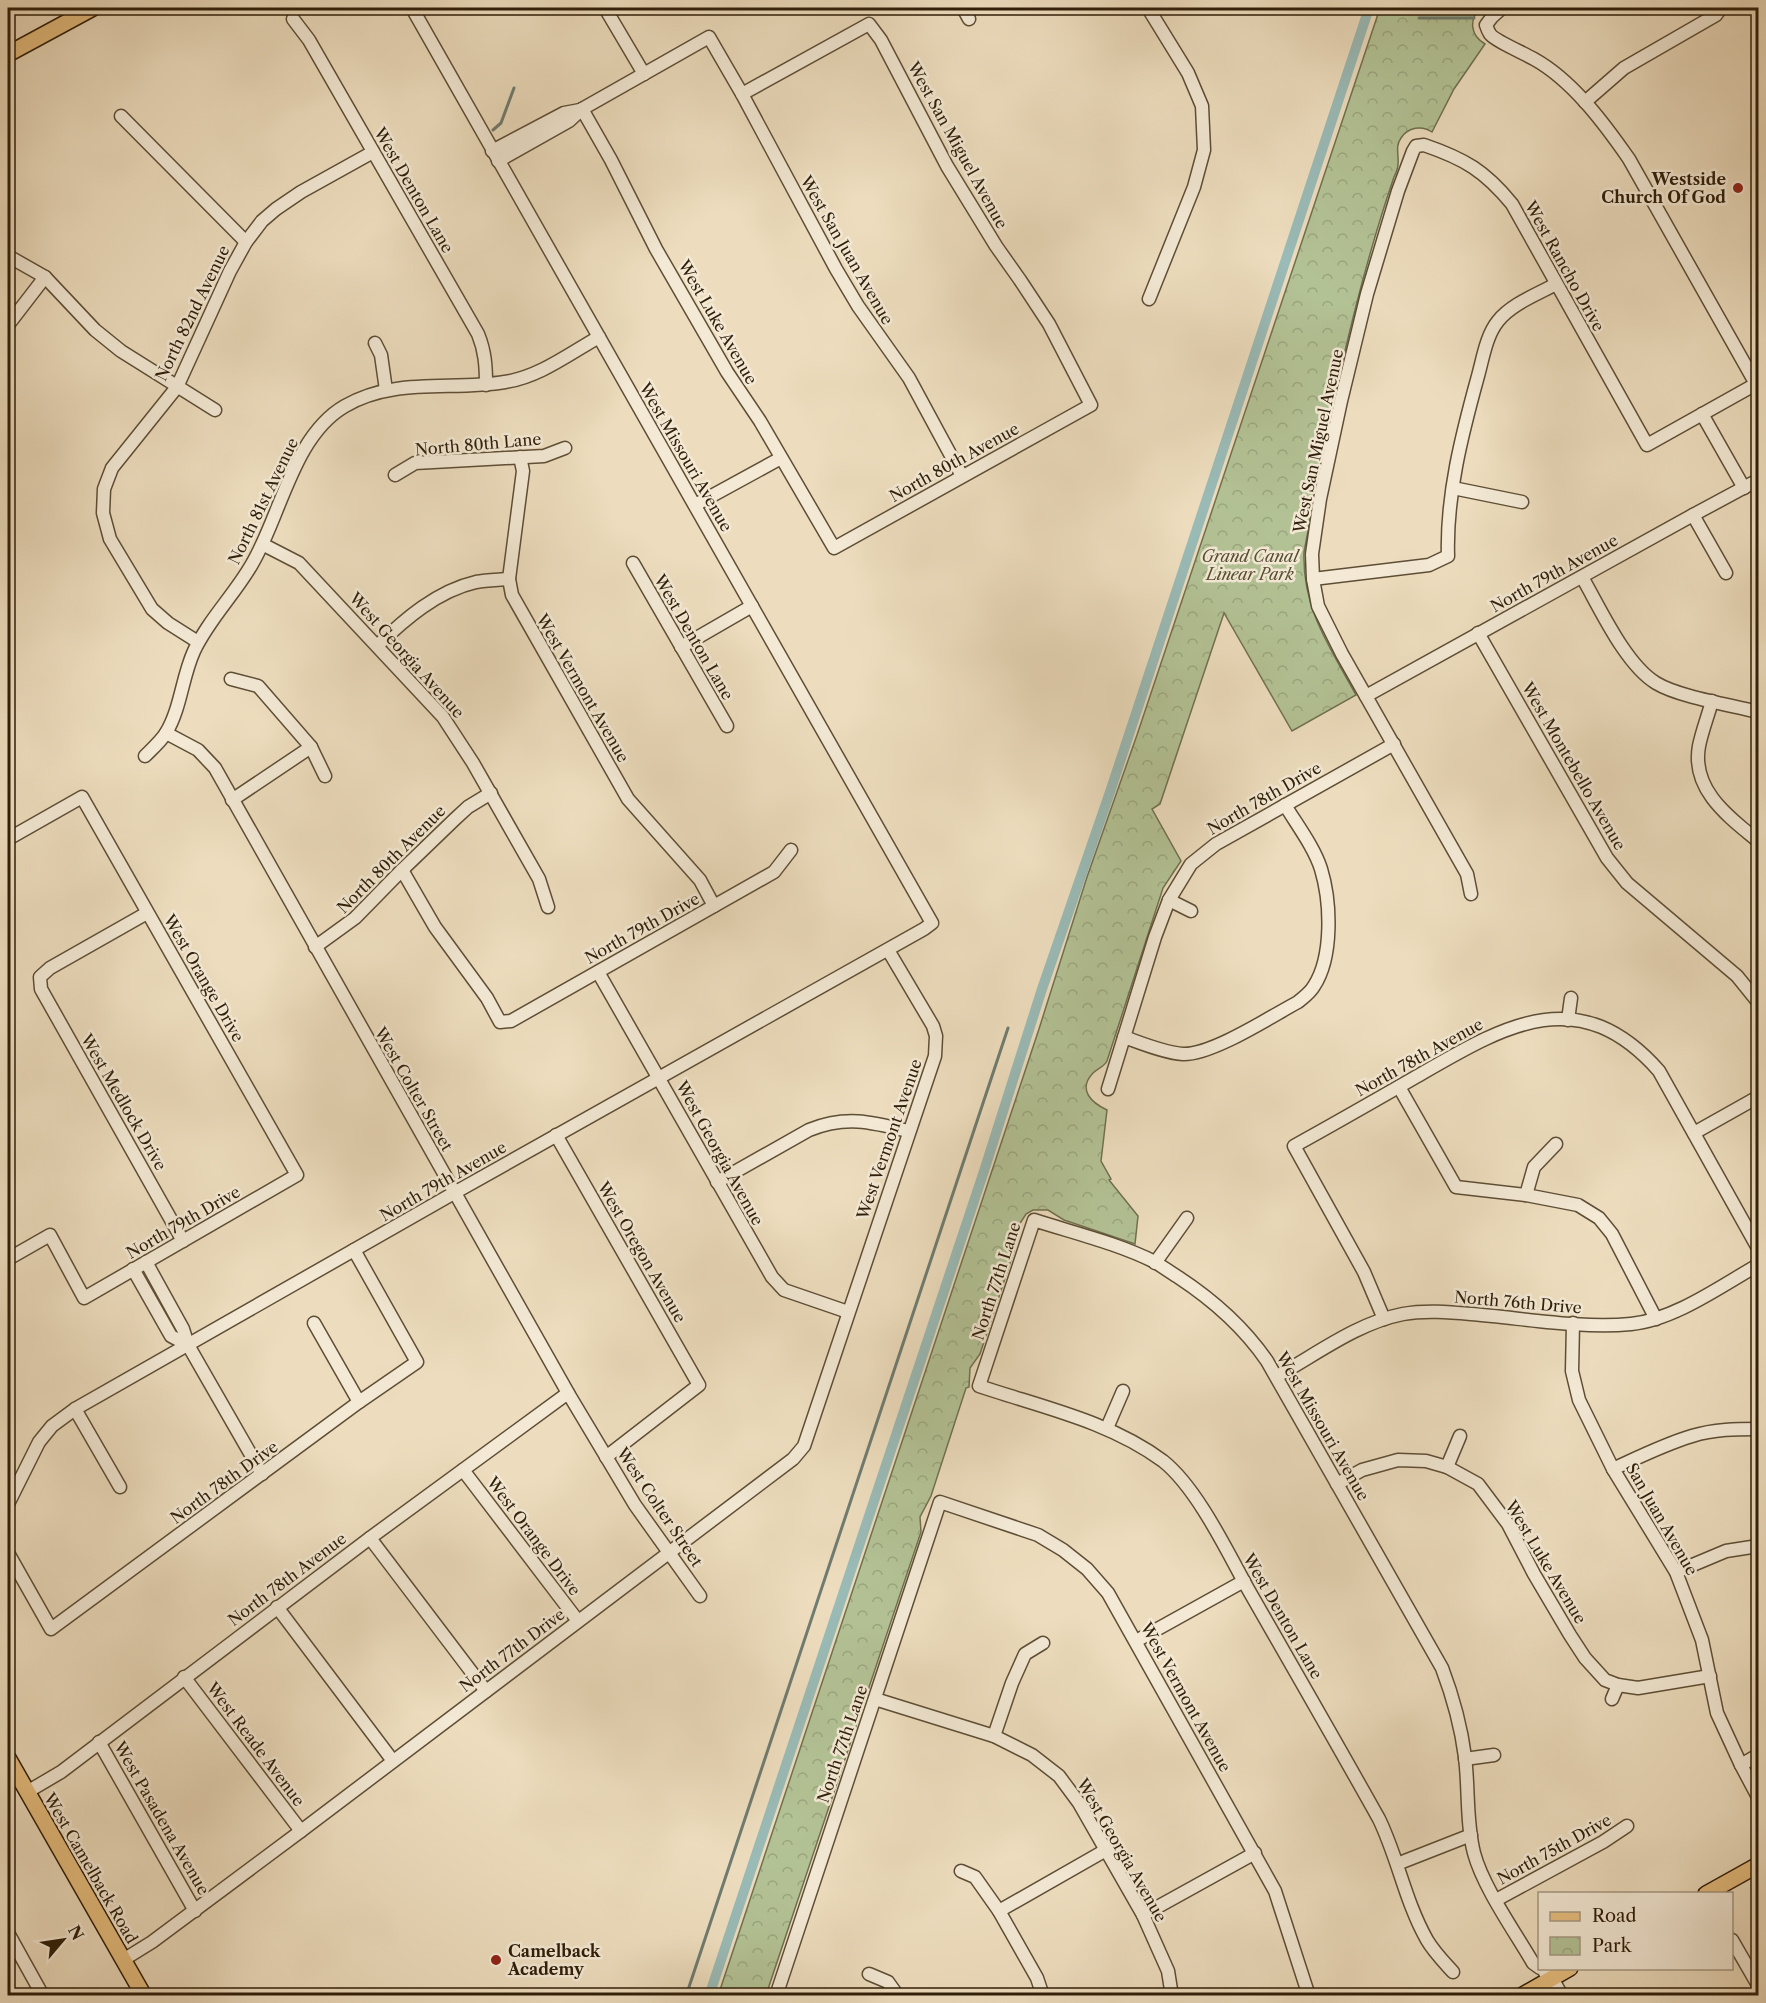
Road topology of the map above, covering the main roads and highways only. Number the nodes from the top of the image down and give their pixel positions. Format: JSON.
{"nodes":[{"id":1,"x":93,"y":8,"type":"edge"},
{"id":2,"x":8,"y":54,"type":"edge"},
{"id":3,"x":8,"y":1758,"type":"edge"},
{"id":4,"x":1758,"y":1865,"type":"edge"},
{"id":5,"x":1708,"y":1892,"type":"edge"},
{"id":6,"x":1566,"y":1970,"type":"edge"},
{"id":7,"x":144,"y":1995,"type":"edge"},
{"id":8,"x":1521,"y":1995,"type":"edge"}],
"edges":[{"from":1,"to":2,"type":"main road"},
{"from":3,"to":7,"type":"main road","name":"West Camelback Road"},
{"from":4,"to":5,"type":"main road"},
{"from":6,"to":8,"type":"main road"}]}
